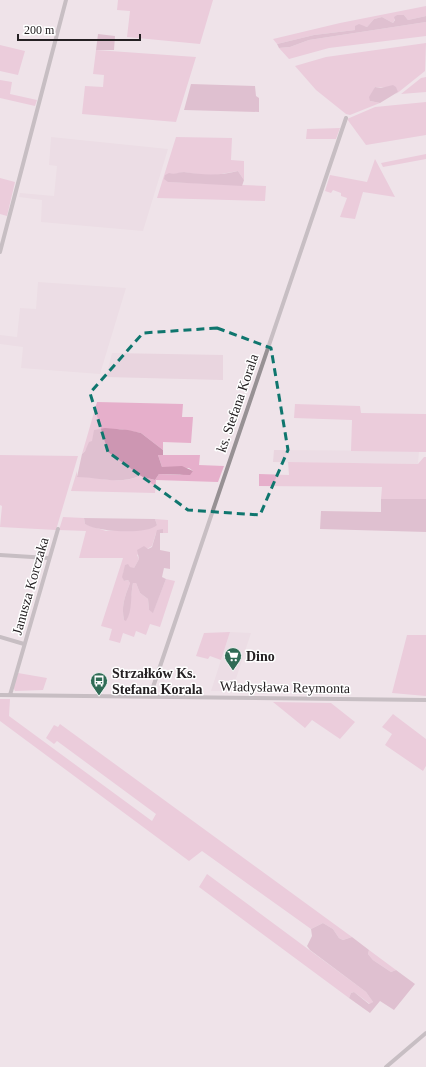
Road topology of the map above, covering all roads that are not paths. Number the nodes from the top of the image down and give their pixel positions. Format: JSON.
{"nodes":[{"id":1,"x":66,"y":0,"type":"edge"},
{"id":2,"x":346,"y":118,"type":"dead end"},
{"id":3,"x":0,"y":252,"type":"edge"},
{"id":4,"x":58,"y":529,"type":"dead end"},
{"id":5,"x":0,"y":555,"type":"edge"},
{"id":6,"x":48,"y":558,"type":"junction"},
{"id":7,"x":0,"y":637,"type":"edge"},
{"id":8,"x":24,"y":644,"type":"junction"},
{"id":9,"x":0,"y":694,"type":"edge"},
{"id":10,"x":10,"y":695,"type":"junction"},
{"id":11,"x":150,"y":696,"type":"junction"},
{"id":12,"x":426,"y":700,"type":"edge"},
{"id":13,"x":426,"y":1033,"type":"edge"},
{"id":14,"x":386,"y":1067,"type":"edge"}],
"edges":[{"from":1,"to":3,"type":"street"},
{"from":2,"to":11,"type":"street","name":"ks. Stefana Korala"},
{"from":4,"to":6,"type":"street","name":"Janusza Korczaka"},
{"from":5,"to":6,"type":"street"},
{"from":6,"to":8,"type":"street","name":"Janusza Korczaka"},
{"from":7,"to":8,"type":"street"},
{"from":8,"to":10,"type":"street","name":"Janusza Korczaka"},
{"from":9,"to":10,"type":"street","name":"Władysława Reymonta"},
{"from":10,"to":11,"type":"street","name":"Władysława Reymonta"},
{"from":11,"to":12,"type":"street","name":"Władysława Reymonta"},
{"from":13,"to":14,"type":"street"}]}
